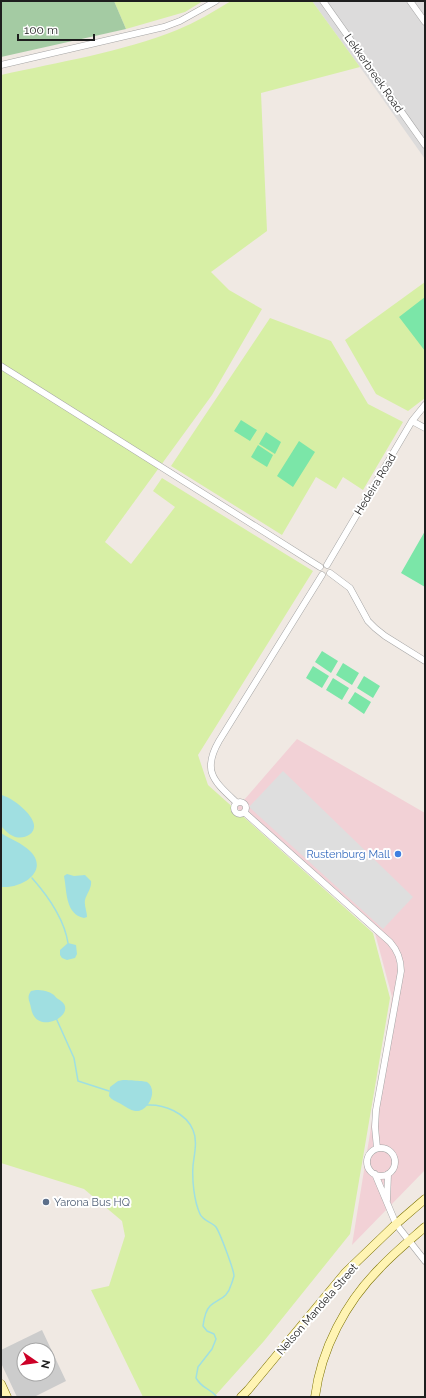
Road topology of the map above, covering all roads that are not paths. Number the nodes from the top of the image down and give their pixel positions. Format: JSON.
{"nodes":[{"id":1,"x":216,"y":1,"type":"edge"},
{"id":2,"x":323,"y":1,"type":"edge"},
{"id":3,"x":410,"y":1,"type":"edge"},
{"id":4,"x":425,"y":22,"type":"edge"},
{"id":5,"x":1,"y":65,"type":"edge"},
{"id":6,"x":425,"y":144,"type":"edge"},
{"id":7,"x":1,"y":366,"type":"edge"},
{"id":8,"x":425,"y":405,"type":"edge"},
{"id":9,"x":412,"y":421,"type":"junction"},
{"id":10,"x":425,"y":428,"type":"edge"},
{"id":11,"x":327,"y":565,"type":"junction"},
{"id":12,"x":320,"y":567,"type":"junction"},
{"id":13,"x":330,"y":573,"type":"junction"},
{"id":14,"x":322,"y":575,"type":"junction"},
{"id":15,"x":425,"y":661,"type":"edge"},
{"id":16,"x":377,"y":1148,"type":"junction"},
{"id":17,"x":375,"y":1174,"type":"junction"},
{"id":18,"x":388,"y":1174,"type":"junction"},
{"id":19,"x":425,"y":1199,"type":"edge"},
{"id":20,"x":387,"y":1201,"type":"junction"},
{"id":21,"x":396,"y":1224,"type":"junction"},
{"id":22,"x":425,"y":1227,"type":"edge"},
{"id":23,"x":409,"y":1241,"type":"junction"},
{"id":24,"x":425,"y":1261,"type":"edge"},
{"id":25,"x":1,"y":1384,"type":"edge"},
{"id":26,"x":7,"y":1397,"type":"edge"},
{"id":27,"x":241,"y":1397,"type":"edge"},
{"id":28,"x":315,"y":1397,"type":"edge"}],
"edges":[{"from":1,"to":5,"type":"street"},
{"from":2,"to":6,"type":"street","name":"Lekkerbreek Road"},
{"from":3,"to":4,"type":"street"},
{"from":7,"to":12,"type":"street"},
{"from":8,"to":9,"type":"street","name":"Hedeira Road"},
{"from":9,"to":10,"type":"street"},
{"from":9,"to":11,"type":"street","name":"Hedeira Road"},
{"from":11,"to":12,"type":"street"},
{"from":11,"to":13,"type":"street"},
{"from":12,"to":14,"type":"street"},
{"from":13,"to":14,"type":"street"},
{"from":13,"to":15,"type":"street"},
{"from":14,"to":16,"type":"street"},
{"from":16,"to":17,"type":"street"},
{"from":16,"to":18,"type":"street"},
{"from":17,"to":18,"type":"street"},
{"from":17,"to":20,"type":"street"},
{"from":18,"to":20,"type":"street"},
{"from":19,"to":21,"type":"main road","name":"Nelson Mandela Street"},
{"from":20,"to":21,"type":"street"},
{"from":21,"to":23,"type":"street"},
{"from":21,"to":27,"type":"main road","name":"Nelson Mandela Street"},
{"from":22,"to":23,"type":"main road"},
{"from":23,"to":24,"type":"street"},
{"from":23,"to":28,"type":"main road"},
{"from":25,"to":26,"type":"main road"}]}
